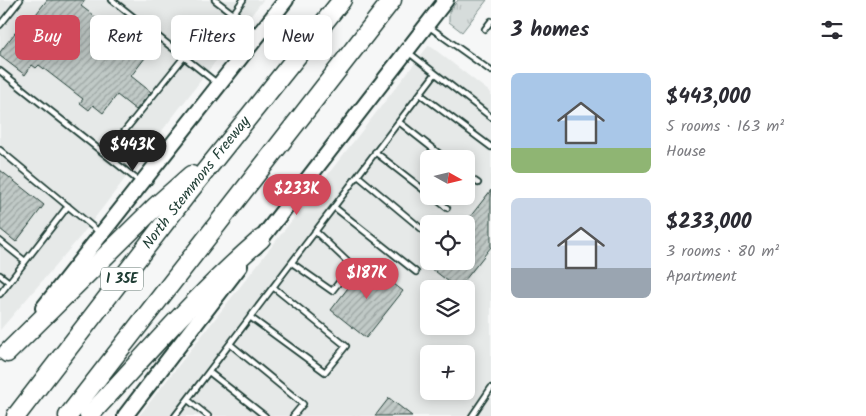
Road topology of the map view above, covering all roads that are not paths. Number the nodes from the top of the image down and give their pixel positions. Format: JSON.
{"nodes":[{"id":1,"x":20,"y":0,"type":"edge"},
{"id":2,"x":112,"y":0,"type":"edge"},
{"id":3,"x":215,"y":0,"type":"edge"},
{"id":4,"x":243,"y":0,"type":"edge"},
{"id":5,"x":286,"y":0,"type":"edge"},
{"id":6,"x":342,"y":0,"type":"edge"},
{"id":7,"x":392,"y":0,"type":"edge"},
{"id":8,"x":446,"y":0,"type":"edge"},
{"id":9,"x":233,"y":14,"type":"junction"},
{"id":10,"x":491,"y":21,"type":"edge"},
{"id":11,"x":0,"y":25,"type":"edge"},
{"id":12,"x":427,"y":25,"type":"junction"},
{"id":13,"x":485,"y":29,"type":"dead end"},
{"id":14,"x":259,"y":34,"type":"junction"},
{"id":15,"x":171,"y":47,"type":"edge"},
{"id":16,"x":407,"y":51,"type":"junction"},
{"id":17,"x":182,"y":60,"type":"edge"},
{"id":18,"x":188,"y":60,"type":"edge"},
{"id":19,"x":0,"y":71,"type":"edge"},
{"id":20,"x":491,"y":71,"type":"edge"},
{"id":21,"x":435,"y":74,"type":"junction"},
{"id":22,"x":220,"y":85,"type":"junction"},
{"id":23,"x":420,"y":94,"type":"junction"},
{"id":24,"x":491,"y":117,"type":"edge"},
{"id":25,"x":398,"y":122,"type":"junction"},
{"id":26,"x":229,"y":142,"type":"junction"},
{"id":27,"x":491,"y":148,"type":"edge"},
{"id":28,"x":0,"y":150,"type":"edge"},
{"id":29,"x":434,"y":150,"type":"edge"},
{"id":30,"x":375,"y":152,"type":"junction"},
{"id":31,"x":106,"y":154,"type":"junction"},
{"id":32,"x":358,"y":176,"type":"junction"},
{"id":33,"x":475,"y":181,"type":"edge"},
{"id":34,"x":142,"y":183,"type":"junction"},
{"id":35,"x":478,"y":183,"type":"dead end"},
{"id":36,"x":420,"y":187,"type":"edge"},
{"id":37,"x":443,"y":205,"type":"edge"},
{"id":38,"x":68,"y":206,"type":"junction"},
{"id":39,"x":334,"y":207,"type":"junction"},
{"id":40,"x":447,"y":208,"type":"dead end"},
{"id":41,"x":420,"y":228,"type":"edge"},
{"id":42,"x":315,"y":232,"type":"junction"},
{"id":43,"x":102,"y":234,"type":"junction"},
{"id":44,"x":261,"y":239,"type":"junction"},
{"id":45,"x":0,"y":241,"type":"edge"},
{"id":46,"x":25,"y":261,"type":"junction"},
{"id":47,"x":292,"y":262,"type":"junction"},
{"id":48,"x":416,"y":272,"type":"dead end"},
{"id":49,"x":0,"y":275,"type":"edge"},
{"id":50,"x":9,"y":282,"type":"junction"},
{"id":51,"x":273,"y":287,"type":"junction"},
{"id":52,"x":0,"y":294,"type":"edge"},
{"id":53,"x":250,"y":317,"type":"junction"},
{"id":54,"x":230,"y":344,"type":"junction"},
{"id":55,"x":3,"y":357,"type":"edge"},
{"id":56,"x":208,"y":372,"type":"junction"},
{"id":57,"x":491,"y":388,"type":"edge"},
{"id":58,"x":188,"y":400,"type":"junction"},
{"id":59,"x":16,"y":416,"type":"edge"},
{"id":60,"x":68,"y":416,"type":"edge"},
{"id":61,"x":88,"y":416,"type":"edge"},
{"id":62,"x":125,"y":416,"type":"edge"},
{"id":63,"x":175,"y":416,"type":"edge"},
{"id":64,"x":208,"y":416,"type":"edge"},
{"id":65,"x":265,"y":416,"type":"edge"},
{"id":66,"x":292,"y":416,"type":"edge"},
{"id":67,"x":472,"y":416,"type":"edge"}],
"edges":[{"from":1,"to":11,"type":"lane"},
{"from":2,"to":15,"type":"lane"},
{"from":3,"to":9,"type":"lane"},
{"from":4,"to":9,"type":"lane"},
{"from":5,"to":14,"type":"main road"},
{"from":6,"to":26,"type":"highway","name":"North Stemmons Freeway","number":"I 35E"},
{"from":7,"to":60,"type":"highway","number":"I 35E"},
{"from":8,"to":12,"type":"main road"},
{"from":9,"to":14,"type":"lane"},
{"from":10,"to":13,"type":"lane"},
{"from":12,"to":16,"type":"main road"},
{"from":12,"to":20,"type":"lane"},
{"from":14,"to":22,"type":"main road"},
{"from":16,"to":21,"type":"lane"},
{"from":16,"to":44,"type":"main road"},
{"from":17,"to":31,"type":"lane"},
{"from":18,"to":22,"type":"lane"},
{"from":19,"to":31,"type":"lane"},
{"from":21,"to":23,"type":"lane"},
{"from":21,"to":24,"type":"lane"},
{"from":22,"to":34,"type":"main road"},
{"from":23,"to":25,"type":"lane"},
{"from":23,"to":27,"type":"lane"},
{"from":25,"to":29,"type":"lane"},
{"from":25,"to":30,"type":"lane"},
{"from":26,"to":55,"type":"highway"},
{"from":26,"to":59,"type":"highway","name":"North Stemmons Freeway","number":"I 35E"},
{"from":28,"to":38,"type":"lane"},
{"from":30,"to":32,"type":"lane"},
{"from":30,"to":36,"type":"lane"},
{"from":31,"to":34,"type":"lane"},
{"from":32,"to":39,"type":"lane"},
{"from":32,"to":41,"type":"lane"},
{"from":33,"to":35,"type":"lane"},
{"from":34,"to":43,"type":"main road"},
{"from":37,"to":40,"type":"lane"},
{"from":38,"to":43,"type":"lane"},
{"from":38,"to":46,"type":"lane"},
{"from":39,"to":42,"type":"lane"},
{"from":39,"to":48,"type":"lane"},
{"from":42,"to":47,"type":"lane"},
{"from":42,"to":47,"type":"lane"},
{"from":43,"to":55,"type":"main road"},
{"from":44,"to":61,"type":"highway"},
{"from":44,"to":62,"type":"main road"},
{"from":45,"to":46,"type":"lane"},
{"from":46,"to":50,"type":"lane"},
{"from":47,"to":51,"type":"lane"},
{"from":49,"to":50,"type":"lane"},
{"from":50,"to":52,"type":"lane"},
{"from":51,"to":53,"type":"lane"},
{"from":51,"to":53,"type":"lane"},
{"from":53,"to":54,"type":"lane"},
{"from":54,"to":56,"type":"lane"},
{"from":54,"to":66,"type":"lane"},
{"from":56,"to":58,"type":"lane"},
{"from":56,"to":65,"type":"lane"},
{"from":57,"to":67,"type":"lane"},
{"from":58,"to":63,"type":"lane"},
{"from":58,"to":64,"type":"lane"}]}
